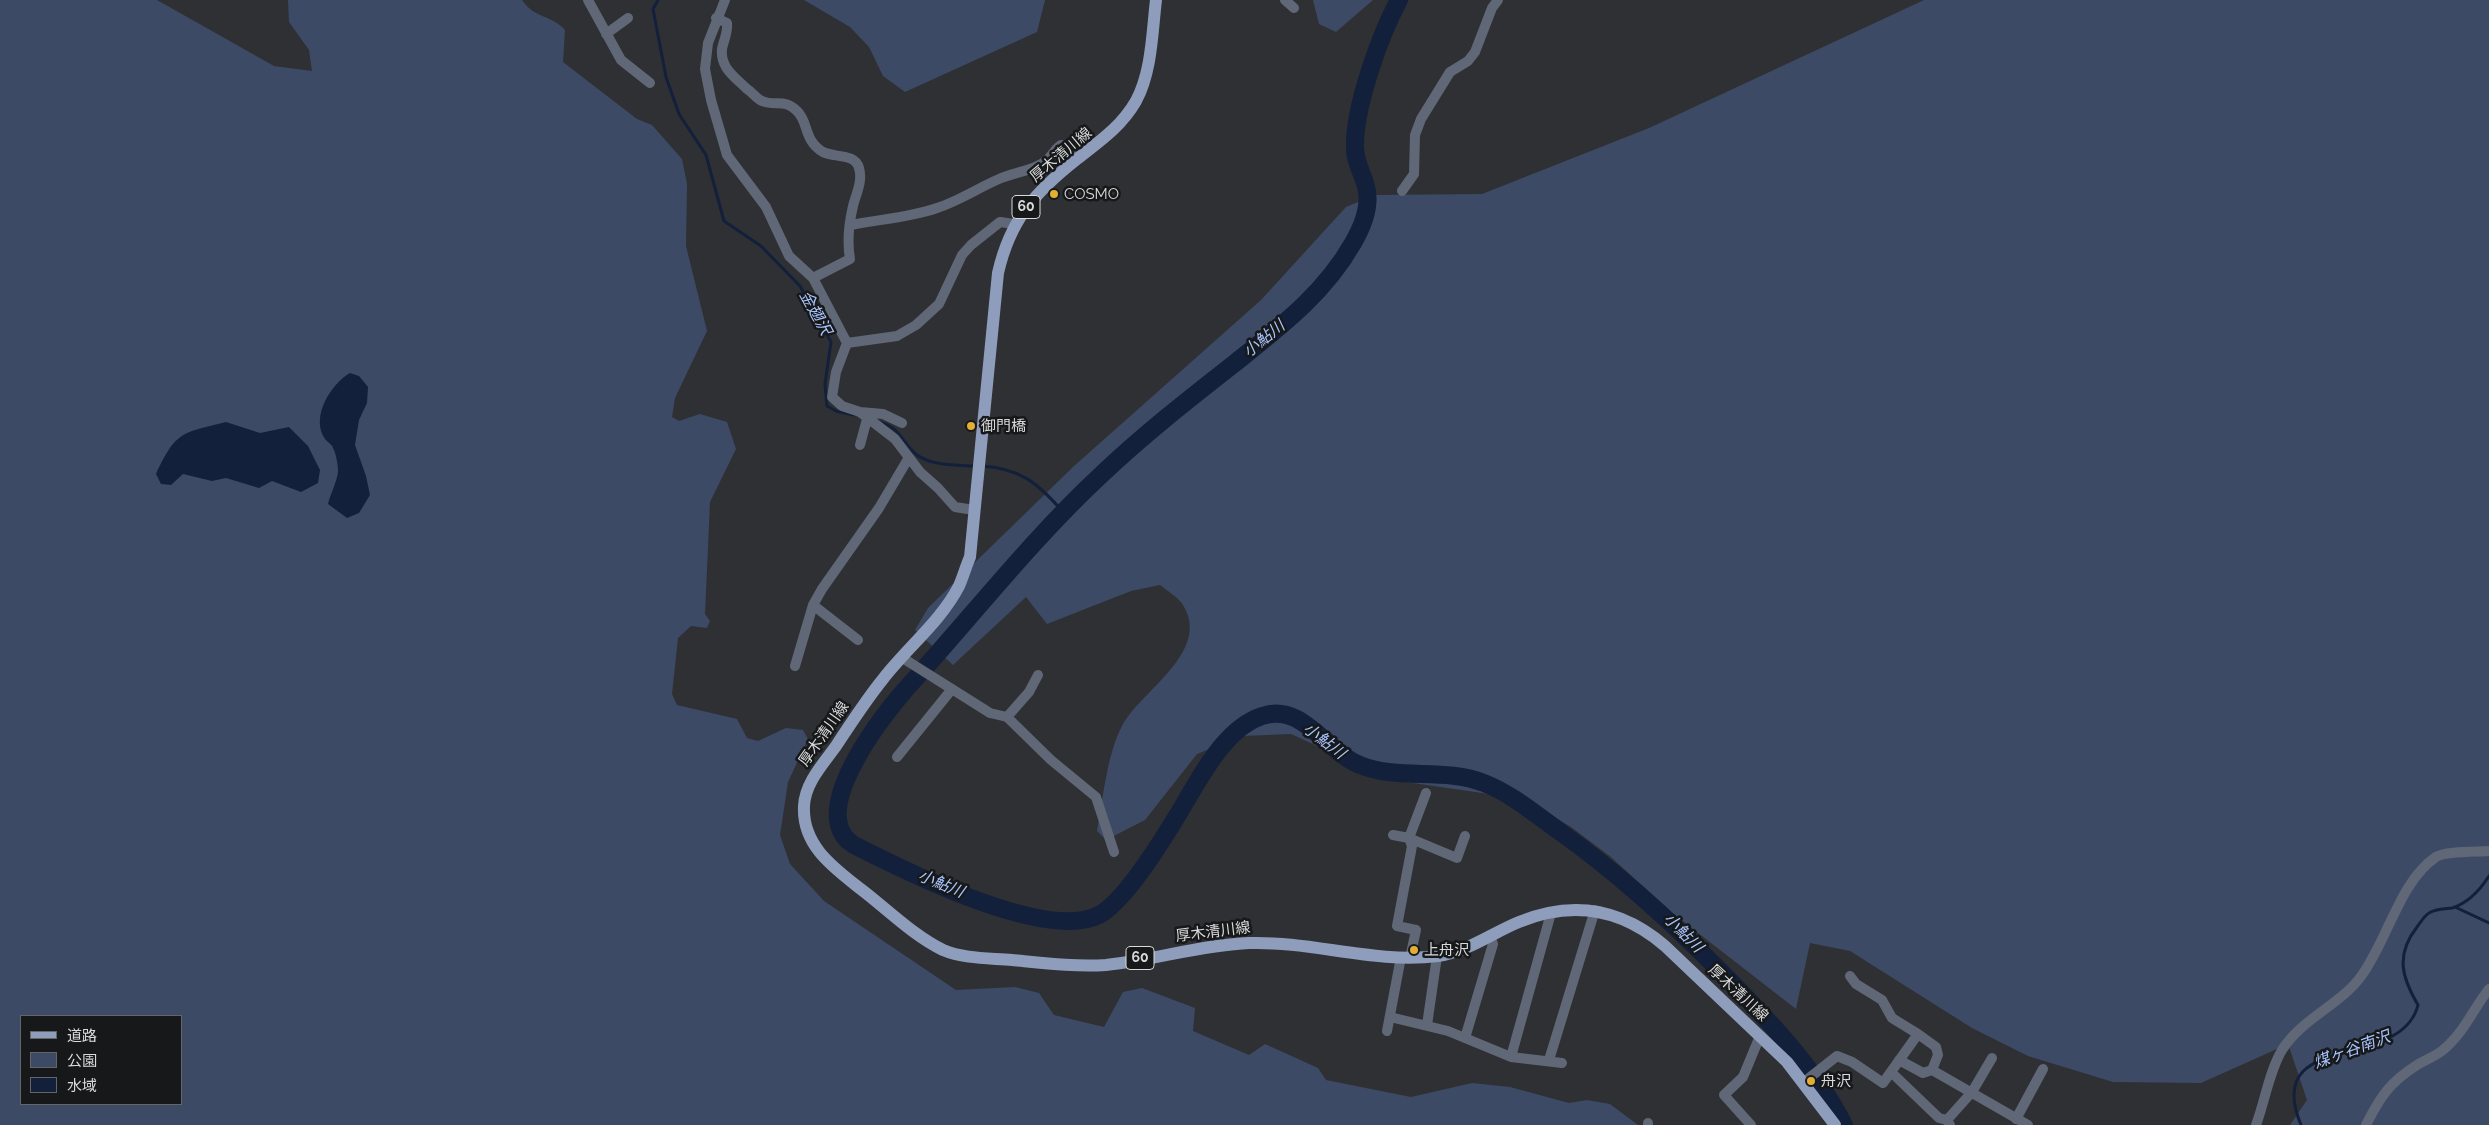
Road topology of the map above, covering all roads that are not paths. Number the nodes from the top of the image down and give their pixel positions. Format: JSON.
{"nodes":[{"id":1,"x":588,"y":0,"type":"edge"},
{"id":2,"x":724,"y":0,"type":"edge"},
{"id":3,"x":1156,"y":0,"type":"edge"},
{"id":4,"x":1285,"y":0,"type":"edge"},
{"id":5,"x":1498,"y":0,"type":"edge"},
{"id":6,"x":1294,"y":8,"type":"dead end"},
{"id":7,"x":628,"y":18,"type":"dead end"},
{"id":8,"x":716,"y":18,"type":"junction"},
{"id":9,"x":606,"y":34,"type":"junction"},
{"id":10,"x":650,"y":83,"type":"dead end"},
{"id":11,"x":1076,"y":160,"type":"junction"},
{"id":12,"x":1402,"y":191,"type":"dead end"},
{"id":13,"x":1014,"y":224,"type":"junction"},
{"id":14,"x":851,"y":225,"type":"junction"},
{"id":15,"x":813,"y":278,"type":"junction"},
{"id":16,"x":847,"y":343,"type":"junction"},
{"id":17,"x":864,"y":416,"type":"junction"},
{"id":18,"x":902,"y":423,"type":"dead end"},
{"id":19,"x":860,"y":446,"type":"dead end"},
{"id":20,"x":908,"y":459,"type":"junction"},
{"id":21,"x":974,"y":510,"type":"junction"},
{"id":22,"x":813,"y":606,"type":"junction"},
{"id":23,"x":858,"y":640,"type":"dead end"},
{"id":24,"x":901,"y":657,"type":"junction"},
{"id":25,"x":795,"y":666,"type":"dead end"},
{"id":26,"x":1038,"y":675,"type":"dead end"},
{"id":27,"x":950,"y":688,"type":"junction"},
{"id":28,"x":1007,"y":717,"type":"junction"},
{"id":29,"x":897,"y":757,"type":"dead end"},
{"id":30,"x":1426,"y":793,"type":"dead end"},
{"id":31,"x":1393,"y":835,"type":"dead end"},
{"id":32,"x":1465,"y":836,"type":"dead end"},
{"id":33,"x":1409,"y":838,"type":"junction"},
{"id":34,"x":1114,"y":852,"type":"dead end"},
{"id":35,"x":2489,"y":852,"type":"edge"},
{"id":36,"x":1595,"y":910,"type":"junction"},
{"id":37,"x":1551,"y":913,"type":"junction"},
{"id":38,"x":1490,"y":936,"type":"junction"},
{"id":39,"x":1437,"y":956,"type":"junction"},
{"id":40,"x":1405,"y":957,"type":"junction"},
{"id":41,"x":1850,"y":976,"type":"dead end"},
{"id":42,"x":2489,"y":989,"type":"edge"},
{"id":43,"x":1390,"y":1017,"type":"junction"},
{"id":44,"x":1427,"y":1025,"type":"junction"},
{"id":45,"x":1387,"y":1030,"type":"dead end"},
{"id":46,"x":1918,"y":1034,"type":"junction"},
{"id":47,"x":1760,"y":1036,"type":"junction"},
{"id":48,"x":1465,"y":1038,"type":"junction"},
{"id":49,"x":1511,"y":1057,"type":"junction"},
{"id":50,"x":1992,"y":1058,"type":"dead end"},
{"id":51,"x":1549,"y":1060,"type":"junction"},
{"id":52,"x":1899,"y":1060,"type":"junction"},
{"id":53,"x":1562,"y":1063,"type":"dead end"},
{"id":54,"x":2043,"y":1069,"type":"dead end"},
{"id":55,"x":1932,"y":1070,"type":"junction"},
{"id":56,"x":1891,"y":1072,"type":"junction"},
{"id":57,"x":1808,"y":1080,"type":"junction"},
{"id":58,"x":1972,"y":1092,"type":"junction"},
{"id":59,"x":2016,"y":1119,"type":"junction"},
{"id":60,"x":1949,"y":1122,"type":"edge"},
{"id":61,"x":1751,"y":1125,"type":"edge"},
{"id":62,"x":1836,"y":1125,"type":"edge"},
{"id":63,"x":2028,"y":1125,"type":"edge"},
{"id":64,"x":2256,"y":1125,"type":"edge"},
{"id":65,"x":2366,"y":1125,"type":"edge"}],
"edges":[{"from":1,"to":9,"type":"street"},
{"from":2,"to":8,"type":"street"},
{"from":3,"to":11,"type":"main road","name":"厚木清川線","number":"60"},
{"from":4,"to":6,"type":"street"},
{"from":5,"to":12,"type":"street"},
{"from":7,"to":9,"type":"street"},
{"from":8,"to":14,"type":"street"},
{"from":8,"to":15,"type":"street"},
{"from":9,"to":10,"type":"street"},
{"from":11,"to":13,"type":"main road","name":"厚木清川線","number":"60"},
{"from":11,"to":14,"type":"street"},
{"from":13,"to":16,"type":"street"},
{"from":13,"to":21,"type":"main road","name":"厚木清川線","number":"60"},
{"from":14,"to":15,"type":"street"},
{"from":15,"to":16,"type":"street"},
{"from":16,"to":17,"type":"street"},
{"from":17,"to":18,"type":"street"},
{"from":17,"to":19,"type":"street"},
{"from":17,"to":20,"type":"street"},
{"from":20,"to":21,"type":"street"},
{"from":20,"to":22,"type":"street"},
{"from":21,"to":24,"type":"main road","name":"厚木清川線","number":"60"},
{"from":22,"to":23,"type":"street"},
{"from":22,"to":25,"type":"street"},
{"from":24,"to":27,"type":"street"},
{"from":24,"to":40,"type":"main road","name":"厚木清川線","number":"60"},
{"from":26,"to":28,"type":"street"},
{"from":27,"to":28,"type":"street"},
{"from":27,"to":29,"type":"street"},
{"from":28,"to":34,"type":"street"},
{"from":30,"to":33,"type":"street"},
{"from":31,"to":33,"type":"street"},
{"from":32,"to":33,"type":"street"},
{"from":33,"to":40,"type":"street"},
{"from":35,"to":64,"type":"street"},
{"from":36,"to":37,"type":"main road","name":"厚木清川線","number":"60"},
{"from":36,"to":47,"type":"main road","name":"厚木清川線","number":"60"},
{"from":36,"to":51,"type":"street"},
{"from":37,"to":38,"type":"main road","name":"厚木清川線","number":"60"},
{"from":37,"to":49,"type":"street"},
{"from":38,"to":39,"type":"main road","name":"厚木清川線","number":"60"},
{"from":38,"to":48,"type":"street"},
{"from":39,"to":40,"type":"main road","name":"厚木清川線","number":"60"},
{"from":39,"to":44,"type":"street"},
{"from":40,"to":43,"type":"street"},
{"from":41,"to":46,"type":"street"},
{"from":42,"to":65,"type":"street"},
{"from":43,"to":44,"type":"street"},
{"from":43,"to":45,"type":"street"},
{"from":44,"to":48,"type":"street"},
{"from":46,"to":52,"type":"street"},
{"from":46,"to":55,"type":"street"},
{"from":47,"to":57,"type":"main road","name":"厚木清川線","number":"60"},
{"from":47,"to":61,"type":"street"},
{"from":48,"to":49,"type":"street"},
{"from":49,"to":51,"type":"street"},
{"from":50,"to":58,"type":"street"},
{"from":51,"to":53,"type":"street"},
{"from":52,"to":55,"type":"street"},
{"from":52,"to":56,"type":"street"},
{"from":54,"to":59,"type":"street"},
{"from":55,"to":58,"type":"street"},
{"from":56,"to":57,"type":"street"},
{"from":56,"to":60,"type":"street"},
{"from":57,"to":62,"type":"main road","name":"厚木清川線","number":"60"},
{"from":58,"to":59,"type":"street"},
{"from":58,"to":60,"type":"street"},
{"from":59,"to":63,"type":"street"}]}
